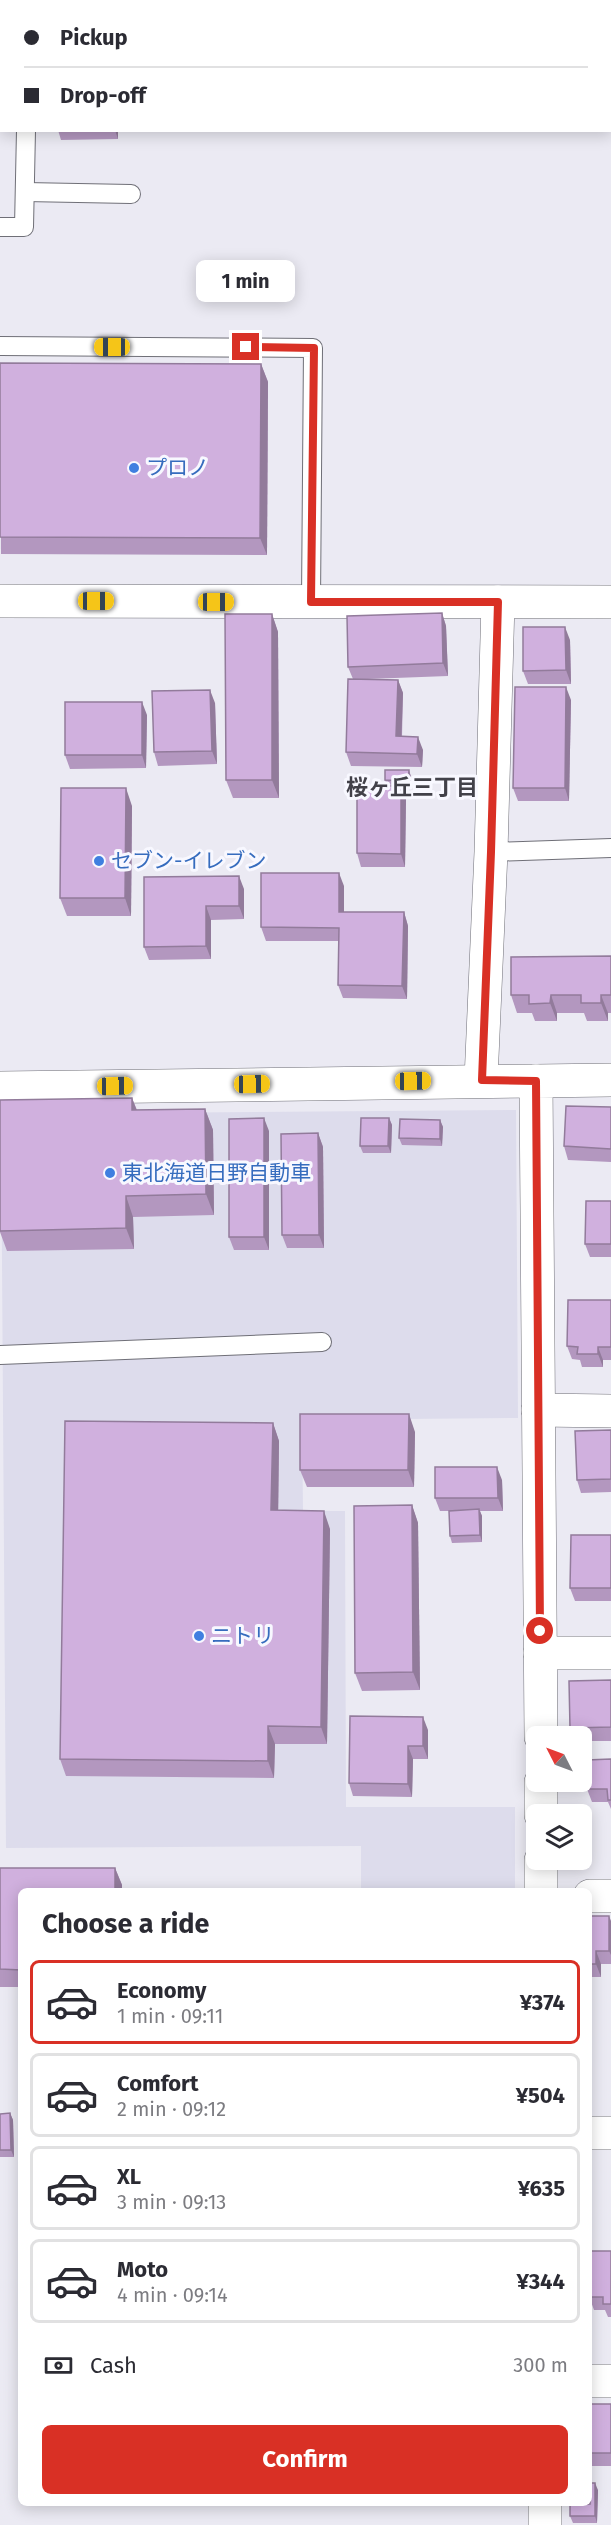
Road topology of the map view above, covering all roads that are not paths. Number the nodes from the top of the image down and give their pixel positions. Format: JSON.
{"nodes":[{"id":1,"x":26,"y":132,"type":"edge"},
{"id":2,"x":25,"y":192,"type":"junction"},
{"id":3,"x":131,"y":194,"type":"dead end"},
{"id":4,"x":0,"y":227,"type":"edge"},
{"id":5,"x":0,"y":346,"type":"edge"},
{"id":6,"x":0,"y":601,"type":"edge"},
{"id":7,"x":311,"y":602,"type":"junction"},
{"id":8,"x":498,"y":602,"type":"junction"},
{"id":9,"x":611,"y":602,"type":"edge"},
{"id":10,"x":611,"y":848,"type":"edge"},
{"id":11,"x":491,"y":852,"type":"junction"},
{"id":12,"x":482,"y":1080,"type":"junction"},
{"id":13,"x":611,"y":1080,"type":"edge"},
{"id":14,"x":536,"y":1081,"type":"junction"},
{"id":15,"x":0,"y":1088,"type":"edge"},
{"id":16,"x":322,"y":1342,"type":"dead end"},
{"id":17,"x":0,"y":1355,"type":"edge"},
{"id":18,"x":538,"y":1410,"type":"junction"},
{"id":19,"x":611,"y":1411,"type":"edge"},
{"id":20,"x":540,"y":1653,"type":"junction"},
{"id":21,"x":611,"y":1653,"type":"edge"},
{"id":22,"x":541,"y":1726,"type":"edge"},
{"id":23,"x":541,"y":1870,"type":"edge"},
{"id":24,"x":541,"y":1888,"type":"edge"},
{"id":25,"x":592,"y":1896,"type":"edge"},
{"id":26,"x":611,"y":1896,"type":"edge"},
{"id":27,"x":592,"y":2133,"type":"edge"},
{"id":28,"x":611,"y":2133,"type":"edge"},
{"id":29,"x":592,"y":2381,"type":"edge"},
{"id":30,"x":611,"y":2381,"type":"edge"},
{"id":31,"x":545,"y":2506,"type":"edge"},
{"id":32,"x":545,"y":2525,"type":"edge"}],
"edges":[{"from":1,"to":2,"type":"lane"},
{"from":2,"to":3,"type":"lane"},
{"from":2,"to":4,"type":"lane"},
{"from":5,"to":7,"type":"lane"},
{"from":6,"to":7,"type":"street"},
{"from":7,"to":8,"type":"street"},
{"from":8,"to":9,"type":"street"},
{"from":8,"to":11,"type":"street"},
{"from":10,"to":11,"type":"lane"},
{"from":11,"to":12,"type":"street"},
{"from":12,"to":14,"type":"street"},
{"from":12,"to":15,"type":"street"},
{"from":13,"to":14,"type":"street"},
{"from":14,"to":18,"type":"street"},
{"from":16,"to":17,"type":"lane"},
{"from":18,"to":19,"type":"street"},
{"from":18,"to":20,"type":"street"},
{"from":20,"to":21,"type":"street"},
{"from":20,"to":22,"type":"street"},
{"from":23,"to":24,"type":"street"},
{"from":25,"to":26,"type":"street"},
{"from":27,"to":28,"type":"street"},
{"from":29,"to":30,"type":"street"},
{"from":31,"to":32,"type":"street"}]}
